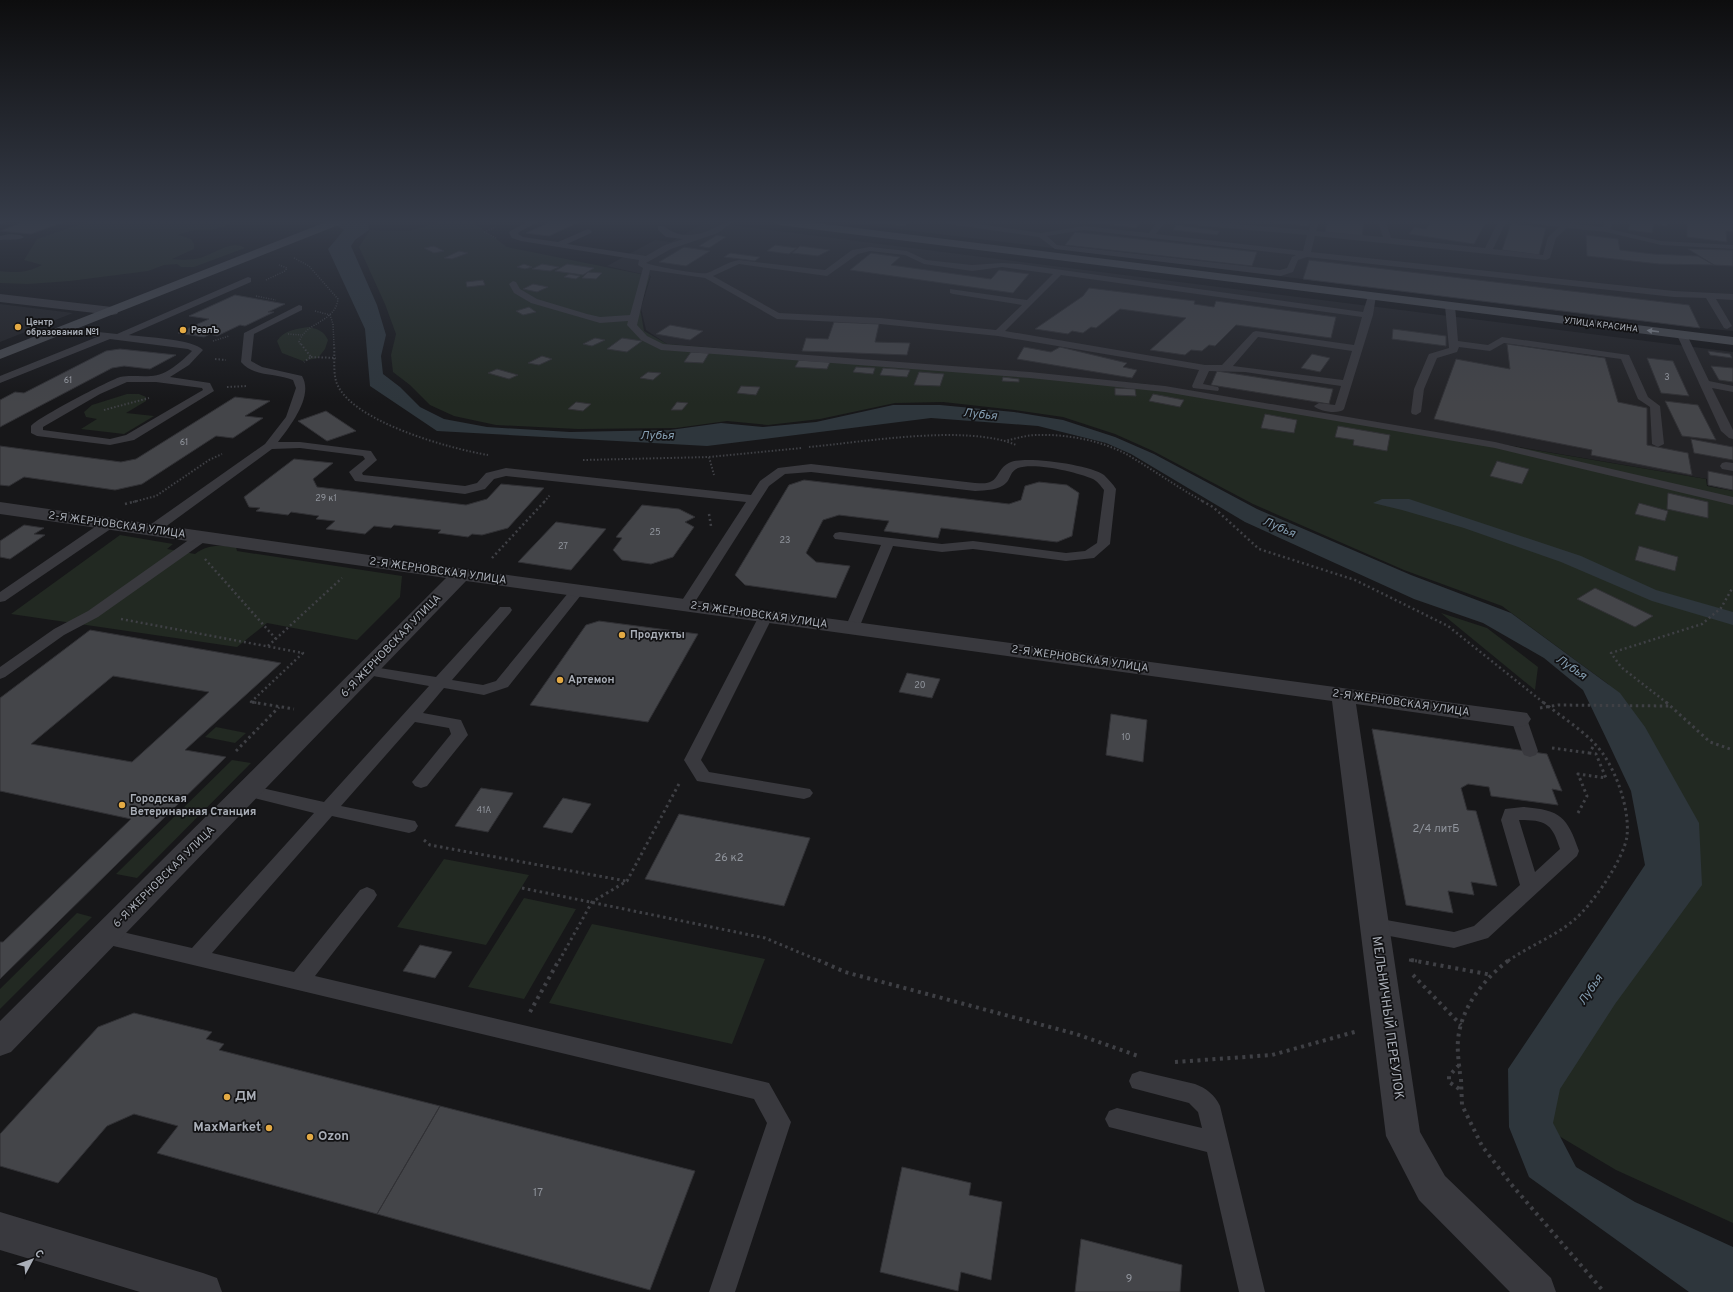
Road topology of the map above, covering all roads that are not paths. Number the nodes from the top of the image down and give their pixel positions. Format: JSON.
{"nodes":[{"id":1,"x":185,"y":282,"type":"edge"},
{"id":2,"x":243,"y":282,"type":"edge"},
{"id":3,"x":642,"y":282,"type":"edge"},
{"id":4,"x":718,"y":282,"type":"edge"},
{"id":5,"x":1051,"y":282,"type":"edge"},
{"id":6,"x":1127,"y":282,"type":"edge"},
{"id":7,"x":1260,"y":282,"type":"edge"},
{"id":8,"x":1566,"y":282,"type":"edge"},
{"id":9,"x":514,"y":284,"type":"dead end"},
{"id":10,"x":953,"y":291,"type":"dead end"},
{"id":11,"x":1708,"y":295,"type":"junction"},
{"id":12,"x":1372,"y":296,"type":"junction"},
{"id":13,"x":1733,"y":297,"type":"edge"},
{"id":14,"x":0,"y":298,"type":"edge"},
{"id":15,"x":1027,"y":303,"type":"junction"},
{"id":16,"x":1450,"y":306,"type":"junction"},
{"id":17,"x":299,"y":308,"type":"road end"},
{"id":18,"x":112,"y":311,"type":"junction"},
{"id":19,"x":1368,"y":315,"type":"junction"},
{"id":20,"x":633,"y":318,"type":"junction"},
{"id":21,"x":1727,"y":326,"type":"dead end"},
{"id":22,"x":64,"y":330,"type":"junction"},
{"id":23,"x":998,"y":333,"type":"junction"},
{"id":24,"x":1682,"y":335,"type":"junction"},
{"id":25,"x":114,"y":336,"type":"junction"},
{"id":26,"x":1733,"y":341,"type":"edge"},
{"id":27,"x":1453,"y":343,"type":"junction"},
{"id":28,"x":1358,"y":348,"type":"junction"},
{"id":29,"x":0,"y":355,"type":"edge"},
{"id":30,"x":1205,"y":368,"type":"junction"},
{"id":31,"x":1225,"y":368,"type":"junction"},
{"id":32,"x":157,"y":379,"type":"junction"},
{"id":33,"x":0,"y":380,"type":"edge"},
{"id":34,"x":1705,"y":383,"type":"junction"},
{"id":35,"x":1346,"y":384,"type":"junction"},
{"id":36,"x":1733,"y":389,"type":"edge"},
{"id":37,"x":1416,"y":412,"type":"dead end"},
{"id":38,"x":1733,"y":436,"type":"edge"},
{"id":39,"x":1658,"y":444,"type":"dead end"},
{"id":40,"x":270,"y":446,"type":"junction"},
{"id":41,"x":754,"y":499,"type":"junction"},
{"id":42,"x":1733,"y":501,"type":"edge"},
{"id":43,"x":0,"y":508,"type":"edge"},
{"id":44,"x":110,"y":524,"type":"junction"},
{"id":45,"x":152,"y":530,"type":"junction"},
{"id":46,"x":840,"y":536,"type":"dead end"},
{"id":47,"x":197,"y":540,"type":"junction"},
{"id":48,"x":889,"y":542,"type":"junction"},
{"id":49,"x":461,"y":574,"type":"junction"},
{"id":50,"x":578,"y":590,"type":"junction"},
{"id":51,"x":0,"y":598,"type":"edge"},
{"id":52,"x":686,"y":605,"type":"junction"},
{"id":53,"x":505,"y":610,"type":"dead end"},
{"id":54,"x":766,"y":616,"type":"junction"},
{"id":55,"x":852,"y":628,"type":"junction"},
{"id":56,"x":367,"y":671,"type":"junction"},
{"id":57,"x":0,"y":674,"type":"edge"},
{"id":58,"x":440,"y":683,"type":"junction"},
{"id":59,"x":1343,"y":695,"type":"junction"},
{"id":60,"x":411,"y":716,"type":"junction"},
{"id":61,"x":1519,"y":719,"type":"joint"},
{"id":62,"x":1529,"y":748,"type":"road end"},
{"id":63,"x":421,"y":782,"type":"dead end"},
{"id":64,"x":248,"y":791,"type":"junction"},
{"id":65,"x":804,"y":793,"type":"dead end"},
{"id":66,"x":328,"y":810,"type":"junction"},
{"id":67,"x":409,"y":826,"type":"road end"},
{"id":68,"x":1530,"y":887,"type":"junction"},
{"id":69,"x":367,"y":895,"type":"dead end"},
{"id":70,"x":1375,"y":926,"type":"junction"},
{"id":71,"x":105,"y":936,"type":"junction"},
{"id":72,"x":196,"y":957,"type":"junction"},
{"id":73,"x":299,"y":981,"type":"junction"},
{"id":74,"x":0,"y":1042,"type":"edge"},
{"id":75,"x":1143,"y":1070,"type":"road end"},
{"id":76,"x":1117,"y":1119,"type":"dead end"},
{"id":77,"x":1217,"y":1143,"type":"junction"},
{"id":78,"x":0,"y":1231,"type":"edge"},
{"id":79,"x":1524,"y":1288,"type":"edge"},
{"id":80,"x":204,"y":1292,"type":"edge"},
{"id":81,"x":722,"y":1292,"type":"edge"},
{"id":82,"x":1252,"y":1292,"type":"edge"}],
"edges":[{"from":1,"to":18,"type":"main road"},
{"from":2,"to":25,"type":"lane"},
{"from":3,"to":20,"type":"lane"},
{"from":4,"to":23,"type":"lane"},
{"from":5,"to":15,"type":"lane"},
{"from":6,"to":19,"type":"lane"},
{"from":7,"to":12,"type":"main road","name":"УЛИЦА КРАСИНА"},
{"from":8,"to":11,"type":"lane"},
{"from":9,"to":20,"type":"lane"},
{"from":10,"to":15,"type":"lane"},
{"from":11,"to":13,"type":"lane"},
{"from":11,"to":21,"type":"lane"},
{"from":12,"to":16,"type":"main road","name":"УЛИЦА КРАСИНА"},
{"from":12,"to":19,"type":"lane"},
{"from":14,"to":18,"type":"street"},
{"from":15,"to":23,"type":"lane"},
{"from":24,"to":16,"type":"main road","name":"УЛИЦА КРАСИНА","one_way":true},
{"from":16,"to":27,"type":"lane"},
{"from":17,"to":40,"type":"lane"},
{"from":18,"to":22,"type":"main road"},
{"from":19,"to":28,"type":"lane"},
{"from":20,"to":42,"type":"lane"},
{"from":22,"to":25,"type":"lane"},
{"from":22,"to":29,"type":"main road"},
{"from":23,"to":30,"type":"lane"},
{"from":24,"to":26,"type":"main road","name":"УЛИЦА КРАСИНА"},
{"from":24,"to":34,"type":"lane"},
{"from":25,"to":32,"type":"lane"},
{"from":25,"to":33,"type":"lane"},
{"from":27,"to":37,"type":"lane"},
{"from":27,"to":39,"type":"lane"},
{"from":28,"to":31,"type":"lane"},
{"from":28,"to":35,"type":"lane"},
{"from":30,"to":31,"type":"lane"},
{"from":30,"to":35,"type":"lane"},
{"from":31,"to":35,"type":"lane"},
{"from":32,"to":32,"type":"lane"},
{"from":34,"to":36,"type":"lane"},
{"from":34,"to":38,"type":"lane"},
{"from":40,"to":41,"type":"lane"},
{"from":40,"to":45,"type":"lane"},
{"from":41,"to":48,"type":"lane"},
{"from":41,"to":52,"type":"lane"},
{"from":43,"to":44,"type":"street","name":"2-Я ЖЕРНОВСКАЯ УЛИЦА"},
{"from":44,"to":45,"type":"street","name":"2-Я ЖЕРНОВСКАЯ УЛИЦА"},
{"from":44,"to":51,"type":"lane"},
{"from":45,"to":47,"type":"street","name":"2-Я ЖЕРНОВСКАЯ УЛИЦА"},
{"from":46,"to":48,"type":"lane"},
{"from":47,"to":49,"type":"street","name":"2-Я ЖЕРНОВСКАЯ УЛИЦА"},
{"from":47,"to":57,"type":"lane"},
{"from":48,"to":55,"type":"lane"},
{"from":49,"to":50,"type":"street","name":"2-Я ЖЕРНОВСКАЯ УЛИЦА"},
{"from":49,"to":56,"type":"street","name":"6-Я ЖЕРНОВСКАЯ УЛИЦА"},
{"from":50,"to":52,"type":"street","name":"2-Я ЖЕРНОВСКАЯ УЛИЦА"},
{"from":50,"to":58,"type":"lane"},
{"from":52,"to":54,"type":"street","name":"2-Я ЖЕРНОВСКАЯ УЛИЦА"},
{"from":53,"to":58,"type":"lane"},
{"from":54,"to":55,"type":"street","name":"2-Я ЖЕРНОВСКАЯ УЛИЦА"},
{"from":54,"to":65,"type":"lane"},
{"from":55,"to":59,"type":"street","name":"2-Я ЖЕРНОВСКАЯ УЛИЦА"},
{"from":56,"to":58,"type":"lane"},
{"from":56,"to":64,"type":"street","name":"6-Я ЖЕРНОВСКАЯ УЛИЦА"},
{"from":58,"to":60,"type":"lane"},
{"from":59,"to":61,"type":"street","name":"2-Я ЖЕРНОВСКАЯ УЛИЦА"},
{"from":59,"to":70,"type":"street","name":"МЕЛЬНИЧНЫЙ ПЕРЕУЛОК"},
{"from":60,"to":63,"type":"lane"},
{"from":60,"to":66,"type":"lane"},
{"from":61,"to":62,"type":"lane"},
{"from":64,"to":66,"type":"lane"},
{"from":64,"to":71,"type":"street","name":"6-Я ЖЕРНОВСКАЯ УЛИЦА"},
{"from":66,"to":67,"type":"lane"},
{"from":66,"to":72,"type":"lane"},
{"from":68,"to":68,"type":"lane"},
{"from":68,"to":70,"type":"lane"},
{"from":69,"to":73,"type":"lane"},
{"from":70,"to":79,"type":"street","name":"МЕЛЬНИЧНЫЙ ПЕРЕУЛОК"},
{"from":71,"to":72,"type":"lane"},
{"from":71,"to":74,"type":"street","name":"6-Я ЖЕРНОВСКАЯ УЛИЦА"},
{"from":72,"to":73,"type":"lane"},
{"from":73,"to":81,"type":"lane"},
{"from":75,"to":77,"type":"lane"},
{"from":76,"to":77,"type":"lane"},
{"from":77,"to":82,"type":"lane"},
{"from":78,"to":80,"type":"street"}]}
